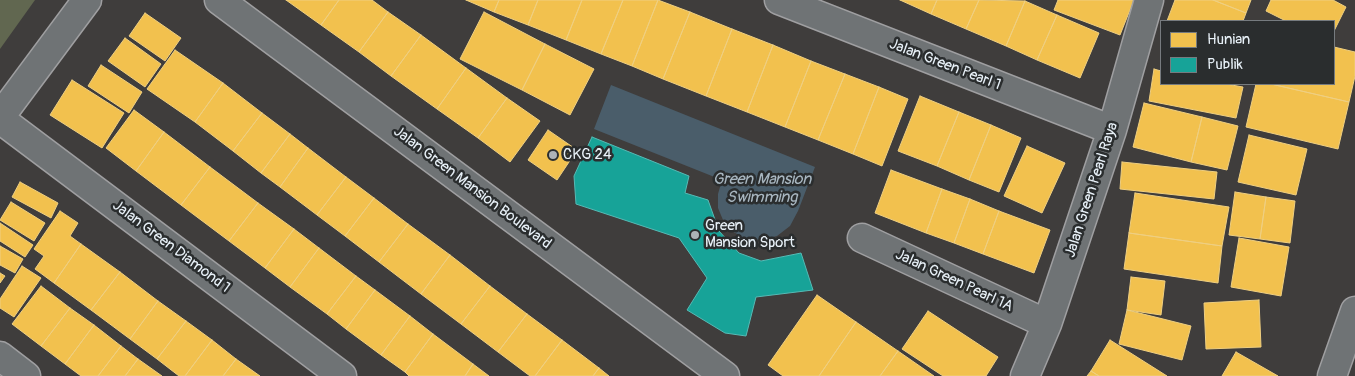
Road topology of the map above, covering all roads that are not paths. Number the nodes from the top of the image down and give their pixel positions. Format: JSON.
{"nodes":[{"id":1,"x":87,"y":0,"type":"edge"},
{"id":2,"x":219,"y":0,"type":"edge"},
{"id":3,"x":779,"y":0,"type":"edge"},
{"id":4,"x":1149,"y":0,"type":"edge"},
{"id":5,"x":0,"y":118,"type":"edge"},
{"id":6,"x":1112,"y":130,"type":"junction"},
{"id":7,"x":862,"y":238,"type":"dead end"},
{"id":8,"x":1355,"y":311,"type":"edge"},
{"id":9,"x":1047,"y":324,"type":"junction"},
{"id":10,"x":0,"y":356,"type":"edge"},
{"id":11,"x":26,"y":376,"type":"edge"},
{"id":12,"x":342,"y":376,"type":"edge"},
{"id":13,"x":725,"y":376,"type":"edge"},
{"id":14,"x":1025,"y":376,"type":"edge"},
{"id":15,"x":1332,"y":376,"type":"edge"}],
"edges":[{"from":1,"to":5,"type":"street"},
{"from":2,"to":13,"type":"street","name":"Jalan Green Mansion Boulevard"},
{"from":3,"to":6,"type":"street","name":"Jalan Green Pearl 1"},
{"from":4,"to":6,"type":"street","name":"Jalan Green Pearl Raya"},
{"from":5,"to":12,"type":"street","name":"Jalan Green Diamond 1"},
{"from":6,"to":9,"type":"street","name":"Jalan Green Pearl Raya"},
{"from":7,"to":9,"type":"street","name":"Jalan Green Pearl 1A"},
{"from":8,"to":15,"type":"street"},
{"from":9,"to":14,"type":"street","name":"Jalan Green Pearl Raya"},
{"from":10,"to":11,"type":"street"}]}
